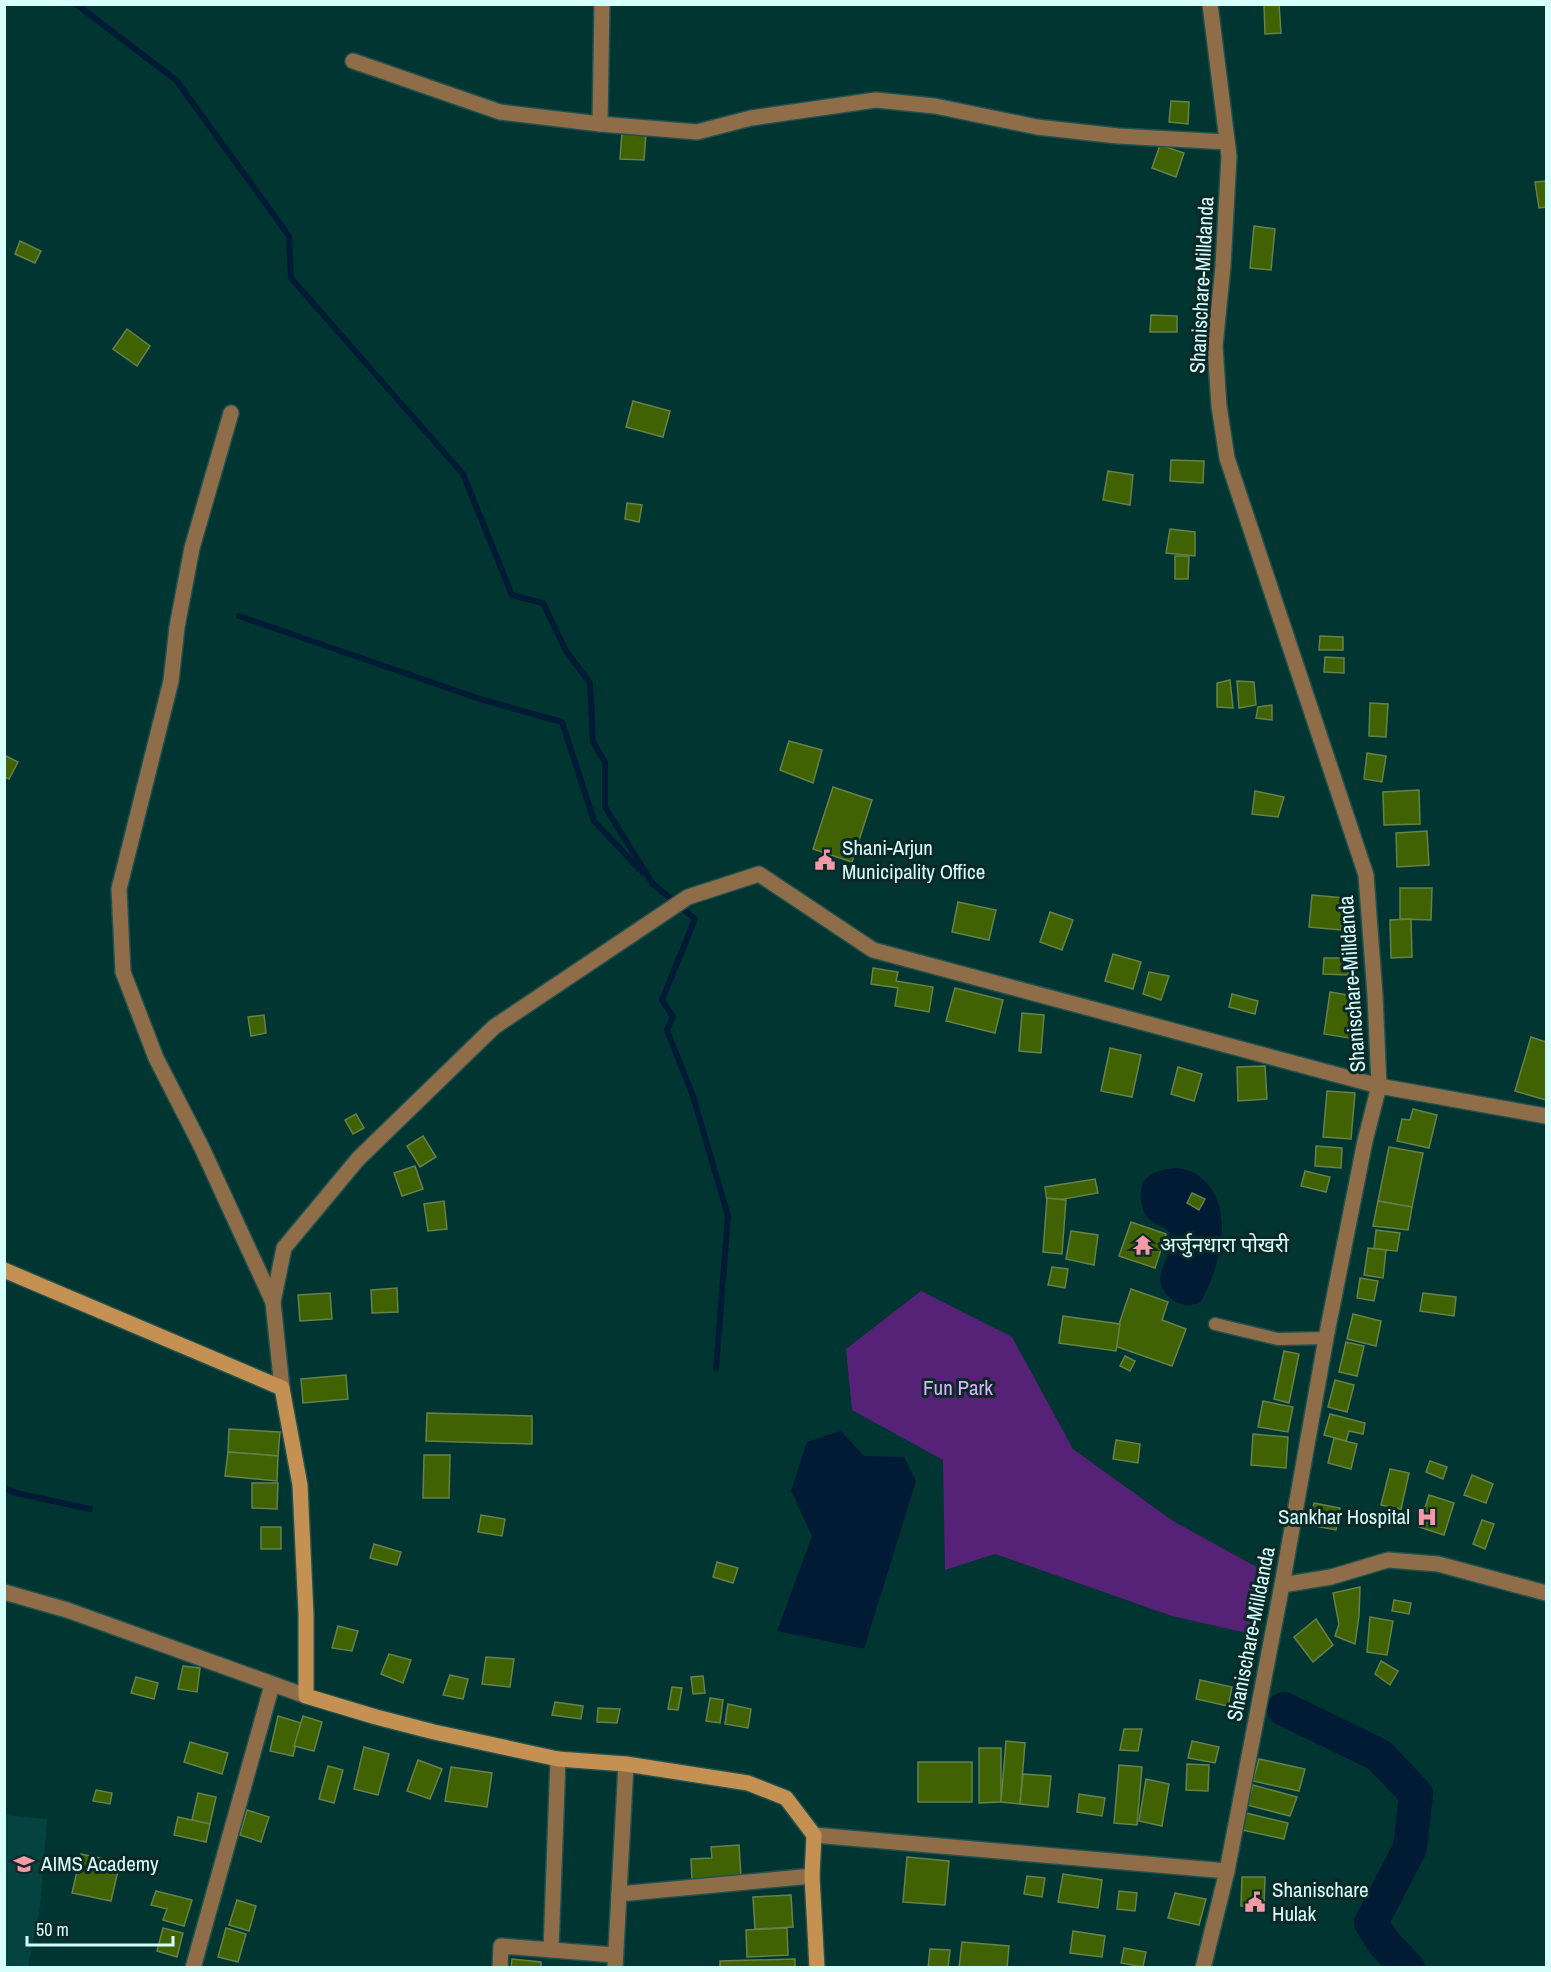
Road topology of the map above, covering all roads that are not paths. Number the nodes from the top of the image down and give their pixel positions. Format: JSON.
{"nodes":[{"id":1,"x":602,"y":4,"type":"edge"},
{"id":2,"x":1210,"y":4,"type":"edge"},
{"id":3,"x":353,"y":61,"type":"dead end"},
{"id":4,"x":600,"y":124,"type":"junction"},
{"id":5,"x":1227,"y":142,"type":"junction"},
{"id":6,"x":231,"y":413,"type":"dead end"},
{"id":7,"x":1379,"y":1086,"type":"junction"},
{"id":8,"x":1546,"y":1116,"type":"edge"},
{"id":9,"x":4,"y":1270,"type":"edge"},
{"id":10,"x":273,"y":1302,"type":"junction"},
{"id":11,"x":1215,"y":1324,"type":"dead end"},
{"id":12,"x":1326,"y":1338,"type":"junction"},
{"id":13,"x":282,"y":1388,"type":"junction"},
{"id":14,"x":1282,"y":1585,"type":"junction"},
{"id":15,"x":4,"y":1592,"type":"edge"},
{"id":16,"x":1546,"y":1593,"type":"edge"},
{"id":17,"x":272,"y":1685,"type":"junction"},
{"id":18,"x":306,"y":1696,"type":"junction"},
{"id":19,"x":558,"y":1759,"type":"junction"},
{"id":20,"x":626,"y":1764,"type":"junction"},
{"id":21,"x":814,"y":1835,"type":"junction"},
{"id":22,"x":1227,"y":1871,"type":"junction"},
{"id":23,"x":812,"y":1876,"type":"junction"},
{"id":24,"x":619,"y":1894,"type":"junction"},
{"id":25,"x":551,"y":1950,"type":"junction"},
{"id":26,"x":615,"y":1961,"type":"edge"},
{"id":27,"x":193,"y":1968,"type":"edge"},
{"id":28,"x":500,"y":1968,"type":"edge"},
{"id":29,"x":817,"y":1968,"type":"edge"},
{"id":30,"x":1203,"y":1968,"type":"edge"}],
"edges":[{"from":1,"to":4,"type":"street"},
{"from":2,"to":5,"type":"street","name":"Shanischare-Milldanda"},
{"from":3,"to":4,"type":"street"},
{"from":4,"to":5,"type":"street"},
{"from":5,"to":7,"type":"street","name":"Shanischare-Milldanda"},
{"from":6,"to":10,"type":"street"},
{"from":7,"to":8,"type":"street"},
{"from":7,"to":10,"type":"street"},
{"from":7,"to":12,"type":"street","name":"Shanischare-Milldanda"},
{"from":9,"to":13,"type":"street"},
{"from":10,"to":13,"type":"street"},
{"from":11,"to":12,"type":"lane"},
{"from":12,"to":14,"type":"street","name":"Shanischare-Milldanda"},
{"from":13,"to":18,"type":"street"},
{"from":14,"to":16,"type":"street"},
{"from":14,"to":22,"type":"street","name":"Shanischare-Milldanda"},
{"from":15,"to":17,"type":"street"},
{"from":17,"to":18,"type":"street"},
{"from":17,"to":27,"type":"street"},
{"from":18,"to":19,"type":"street"},
{"from":19,"to":20,"type":"street"},
{"from":19,"to":25,"type":"street"},
{"from":20,"to":21,"type":"street"},
{"from":20,"to":24,"type":"street"},
{"from":21,"to":22,"type":"street"},
{"from":21,"to":23,"type":"street"},
{"from":22,"to":30,"type":"street","name":"Shanischare-Milldanda"},
{"from":23,"to":24,"type":"street"},
{"from":23,"to":29,"type":"street"},
{"from":24,"to":26,"type":"street"},
{"from":25,"to":26,"type":"street"},
{"from":25,"to":28,"type":"street"}]}
